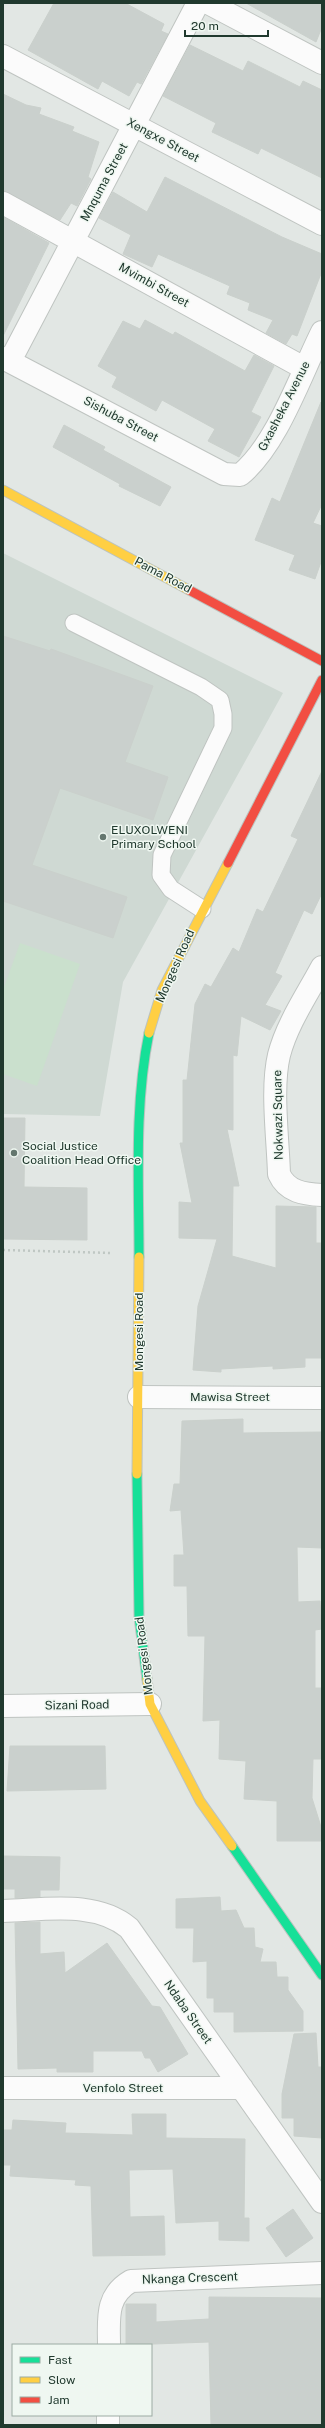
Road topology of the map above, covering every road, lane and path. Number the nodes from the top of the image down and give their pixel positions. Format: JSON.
{"nodes":[{"id":1,"x":198,"y":3,"type":"edge"},
{"id":2,"x":208,"y":3,"type":"edge"},
{"id":3,"x":3,"y":56,"type":"edge"},
{"id":4,"x":322,"y":63,"type":"edge"},
{"id":5,"x":135,"y":125,"type":"junction"},
{"id":6,"x":3,"y":203,"type":"edge"},
{"id":7,"x":322,"y":224,"type":"edge"},
{"id":8,"x":73,"y":241,"type":"junction"},
{"id":9,"x":322,"y":332,"type":"edge"},
{"id":10,"x":7,"y":359,"type":"edge"},
{"id":11,"x":304,"y":368,"type":"junction"},
{"id":12,"x":240,"y":475,"type":"joint"},
{"id":13,"x":3,"y":490,"type":"edge"},
{"id":14,"x":74,"y":623,"type":"dead end"},
{"id":15,"x":322,"y":661,"type":"edge"},
{"id":16,"x":322,"y":680,"type":"edge"},
{"id":17,"x":202,"y":909,"type":"junction"},
{"id":18,"x":322,"y":967,"type":"edge"},
{"id":19,"x":322,"y":1194,"type":"edge"},
{"id":20,"x":3,"y":1250,"type":"edge"},
{"id":21,"x":138,"y":1254,"type":"junction"},
{"id":22,"x":139,"y":1397,"type":"junction"},
{"id":23,"x":322,"y":1398,"type":"edge"},
{"id":24,"x":150,"y":1704,"type":"junction"},
{"id":25,"x":3,"y":1706,"type":"edge"},
{"id":26,"x":3,"y":1911,"type":"edge"},
{"id":27,"x":322,"y":1975,"type":"edge"},
{"id":28,"x":3,"y":2088,"type":"edge"},
{"id":29,"x":242,"y":2088,"type":"junction"},
{"id":30,"x":322,"y":2202,"type":"edge"},
{"id":31,"x":322,"y":2273,"type":"edge"},
{"id":32,"x":109,"y":2344,"type":"edge"}],
"edges":[{"from":1,"to":5,"type":"street","name":"Mnquma Street"},
{"from":2,"to":4,"type":"street"},
{"from":3,"to":5,"type":"street","name":"Xengxe Street"},
{"from":5,"to":7,"type":"street","name":"Xengxe Street"},
{"from":5,"to":8,"type":"street","name":"Mnquma Street"},
{"from":6,"to":8,"type":"street","name":"Mvimbi Street"},
{"from":8,"to":10,"type":"street","name":"Mnquma Street"},
{"from":8,"to":11,"type":"street","name":"Mvimbi Street"},
{"from":9,"to":11,"type":"street","name":"Gxasheka Avenue"},
{"from":10,"to":12,"type":"street","name":"Sishuba Street"},
{"from":11,"to":12,"type":"street","name":"Gxasheka Avenue"},
{"from":13,"to":15,"type":"street","name":"Pama Road"},
{"from":14,"to":17,"type":"lane"},
{"from":16,"to":17,"type":"street","name":"Mongesi Road"},
{"from":17,"to":21,"type":"street","name":"Mongesi Road"},
{"from":18,"to":19,"type":"street","name":"Nokwazi Square"},
{"from":20,"to":21,"type":"path"},
{"from":21,"to":22,"type":"street","name":"Mongesi Road"},
{"from":22,"to":23,"type":"street","name":"Mawisa Street"},
{"from":22,"to":24,"type":"street","name":"Mongesi Road"},
{"from":24,"to":25,"type":"street","name":"Sizani Road"},
{"from":24,"to":27,"type":"street","name":"Mongesi Road"},
{"from":26,"to":29,"type":"street","name":"Ndaba Street"},
{"from":28,"to":29,"type":"street","name":"Venfolo Street"},
{"from":29,"to":30,"type":"street","name":"Ndaba Street"},
{"from":31,"to":32,"type":"street","name":"Nkanga Crescent"}]}
